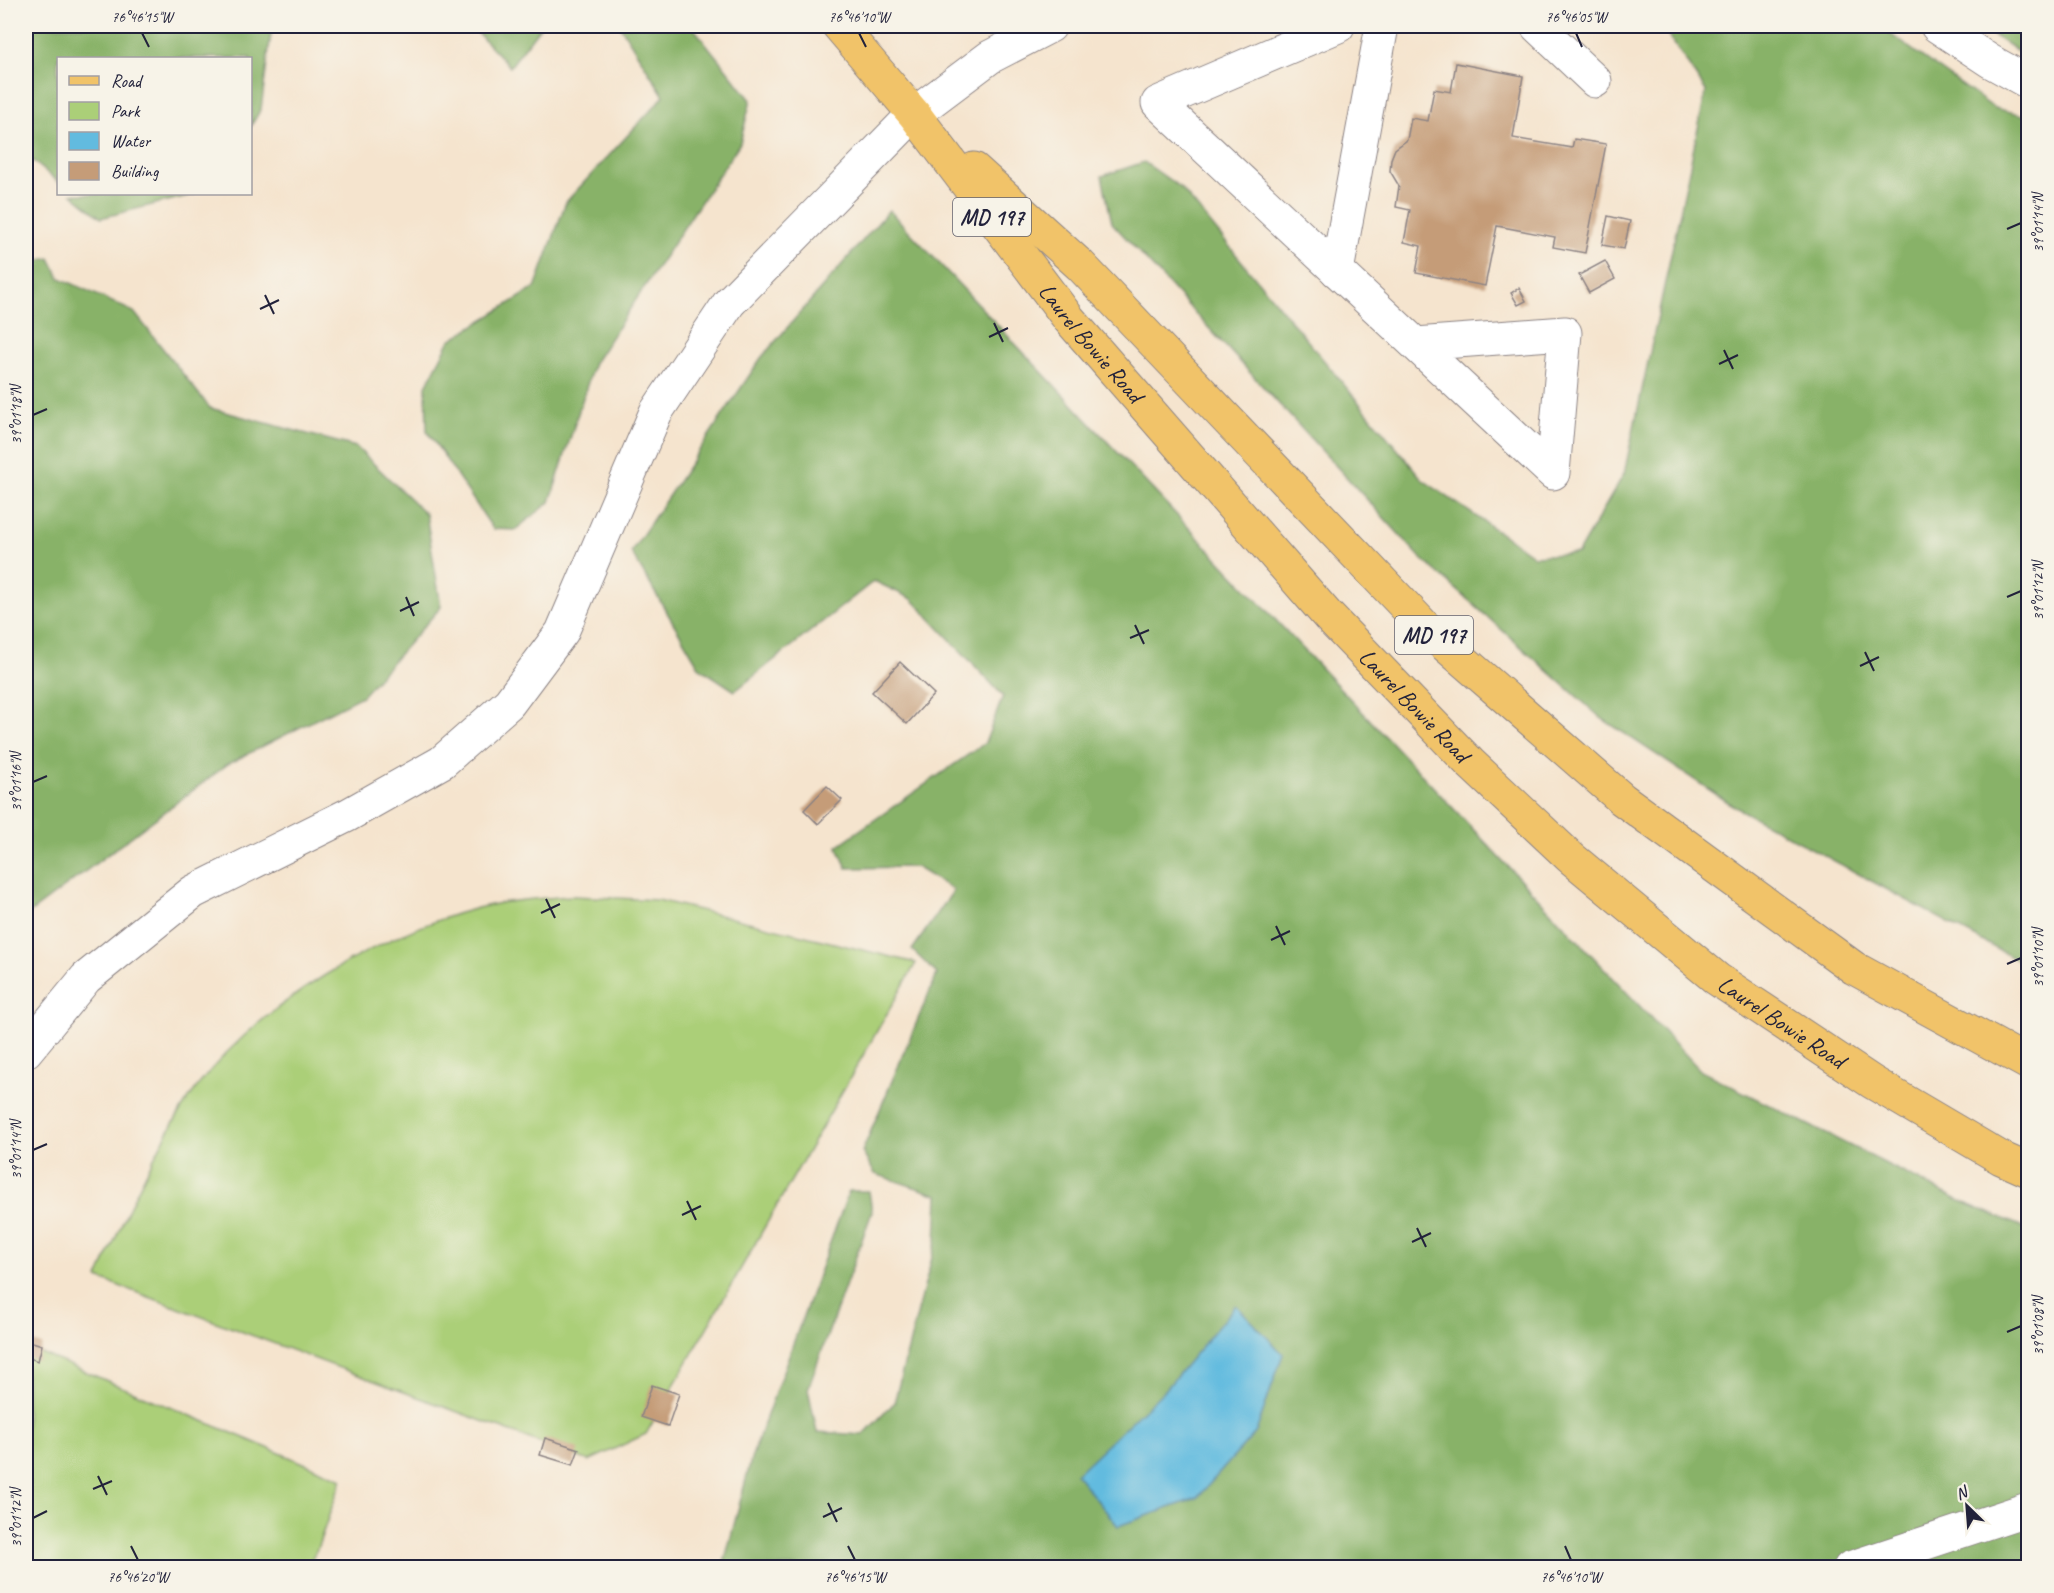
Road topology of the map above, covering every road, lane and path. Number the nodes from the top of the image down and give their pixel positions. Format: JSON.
{"nodes":[{"id":1,"x":839,"y":26,"type":"edge"},
{"id":2,"x":1050,"y":26,"type":"edge"},
{"id":3,"x":1338,"y":26,"type":"edge"},
{"id":4,"x":1382,"y":26,"type":"edge"},
{"id":5,"x":1537,"y":26,"type":"edge"},
{"id":6,"x":1937,"y":26,"type":"edge"},
{"id":7,"x":1595,"y":81,"type":"dead end"},
{"id":8,"x":2028,"y":82,"type":"edge"},
{"id":9,"x":914,"y":114,"type":"junction"},
{"id":10,"x":1337,"y":271,"type":"junction"},
{"id":11,"x":1416,"y":344,"type":"junction"},
{"id":12,"x":26,"y":1052,"type":"edge"},
{"id":13,"x":2028,"y":1063,"type":"edge"},
{"id":14,"x":2028,"y":1170,"type":"edge"},
{"id":15,"x":2028,"y":1509,"type":"edge"},
{"id":16,"x":1850,"y":1568,"type":"edge"}],
"edges":[{"from":1,"to":9,"type":"main road","name":"Laurel Bowie Road","number":"MD 197"},
{"from":2,"to":9,"type":"street"},
{"from":3,"to":10,"type":"street"},
{"from":4,"to":10,"type":"street"},
{"from":5,"to":7,"type":"street"},
{"from":6,"to":8,"type":"street"},
{"from":9,"to":12,"type":"street"},
{"from":9,"to":13,"type":"main road","name":"Laurel Bowie Road","number":"MD 197"},
{"from":9,"to":14,"type":"main road","name":"Laurel Bowie Road","number":"MD 197"},
{"from":10,"to":11,"type":"street"},
{"from":11,"to":11,"type":"street"},
{"from":15,"to":16,"type":"street"}]}
